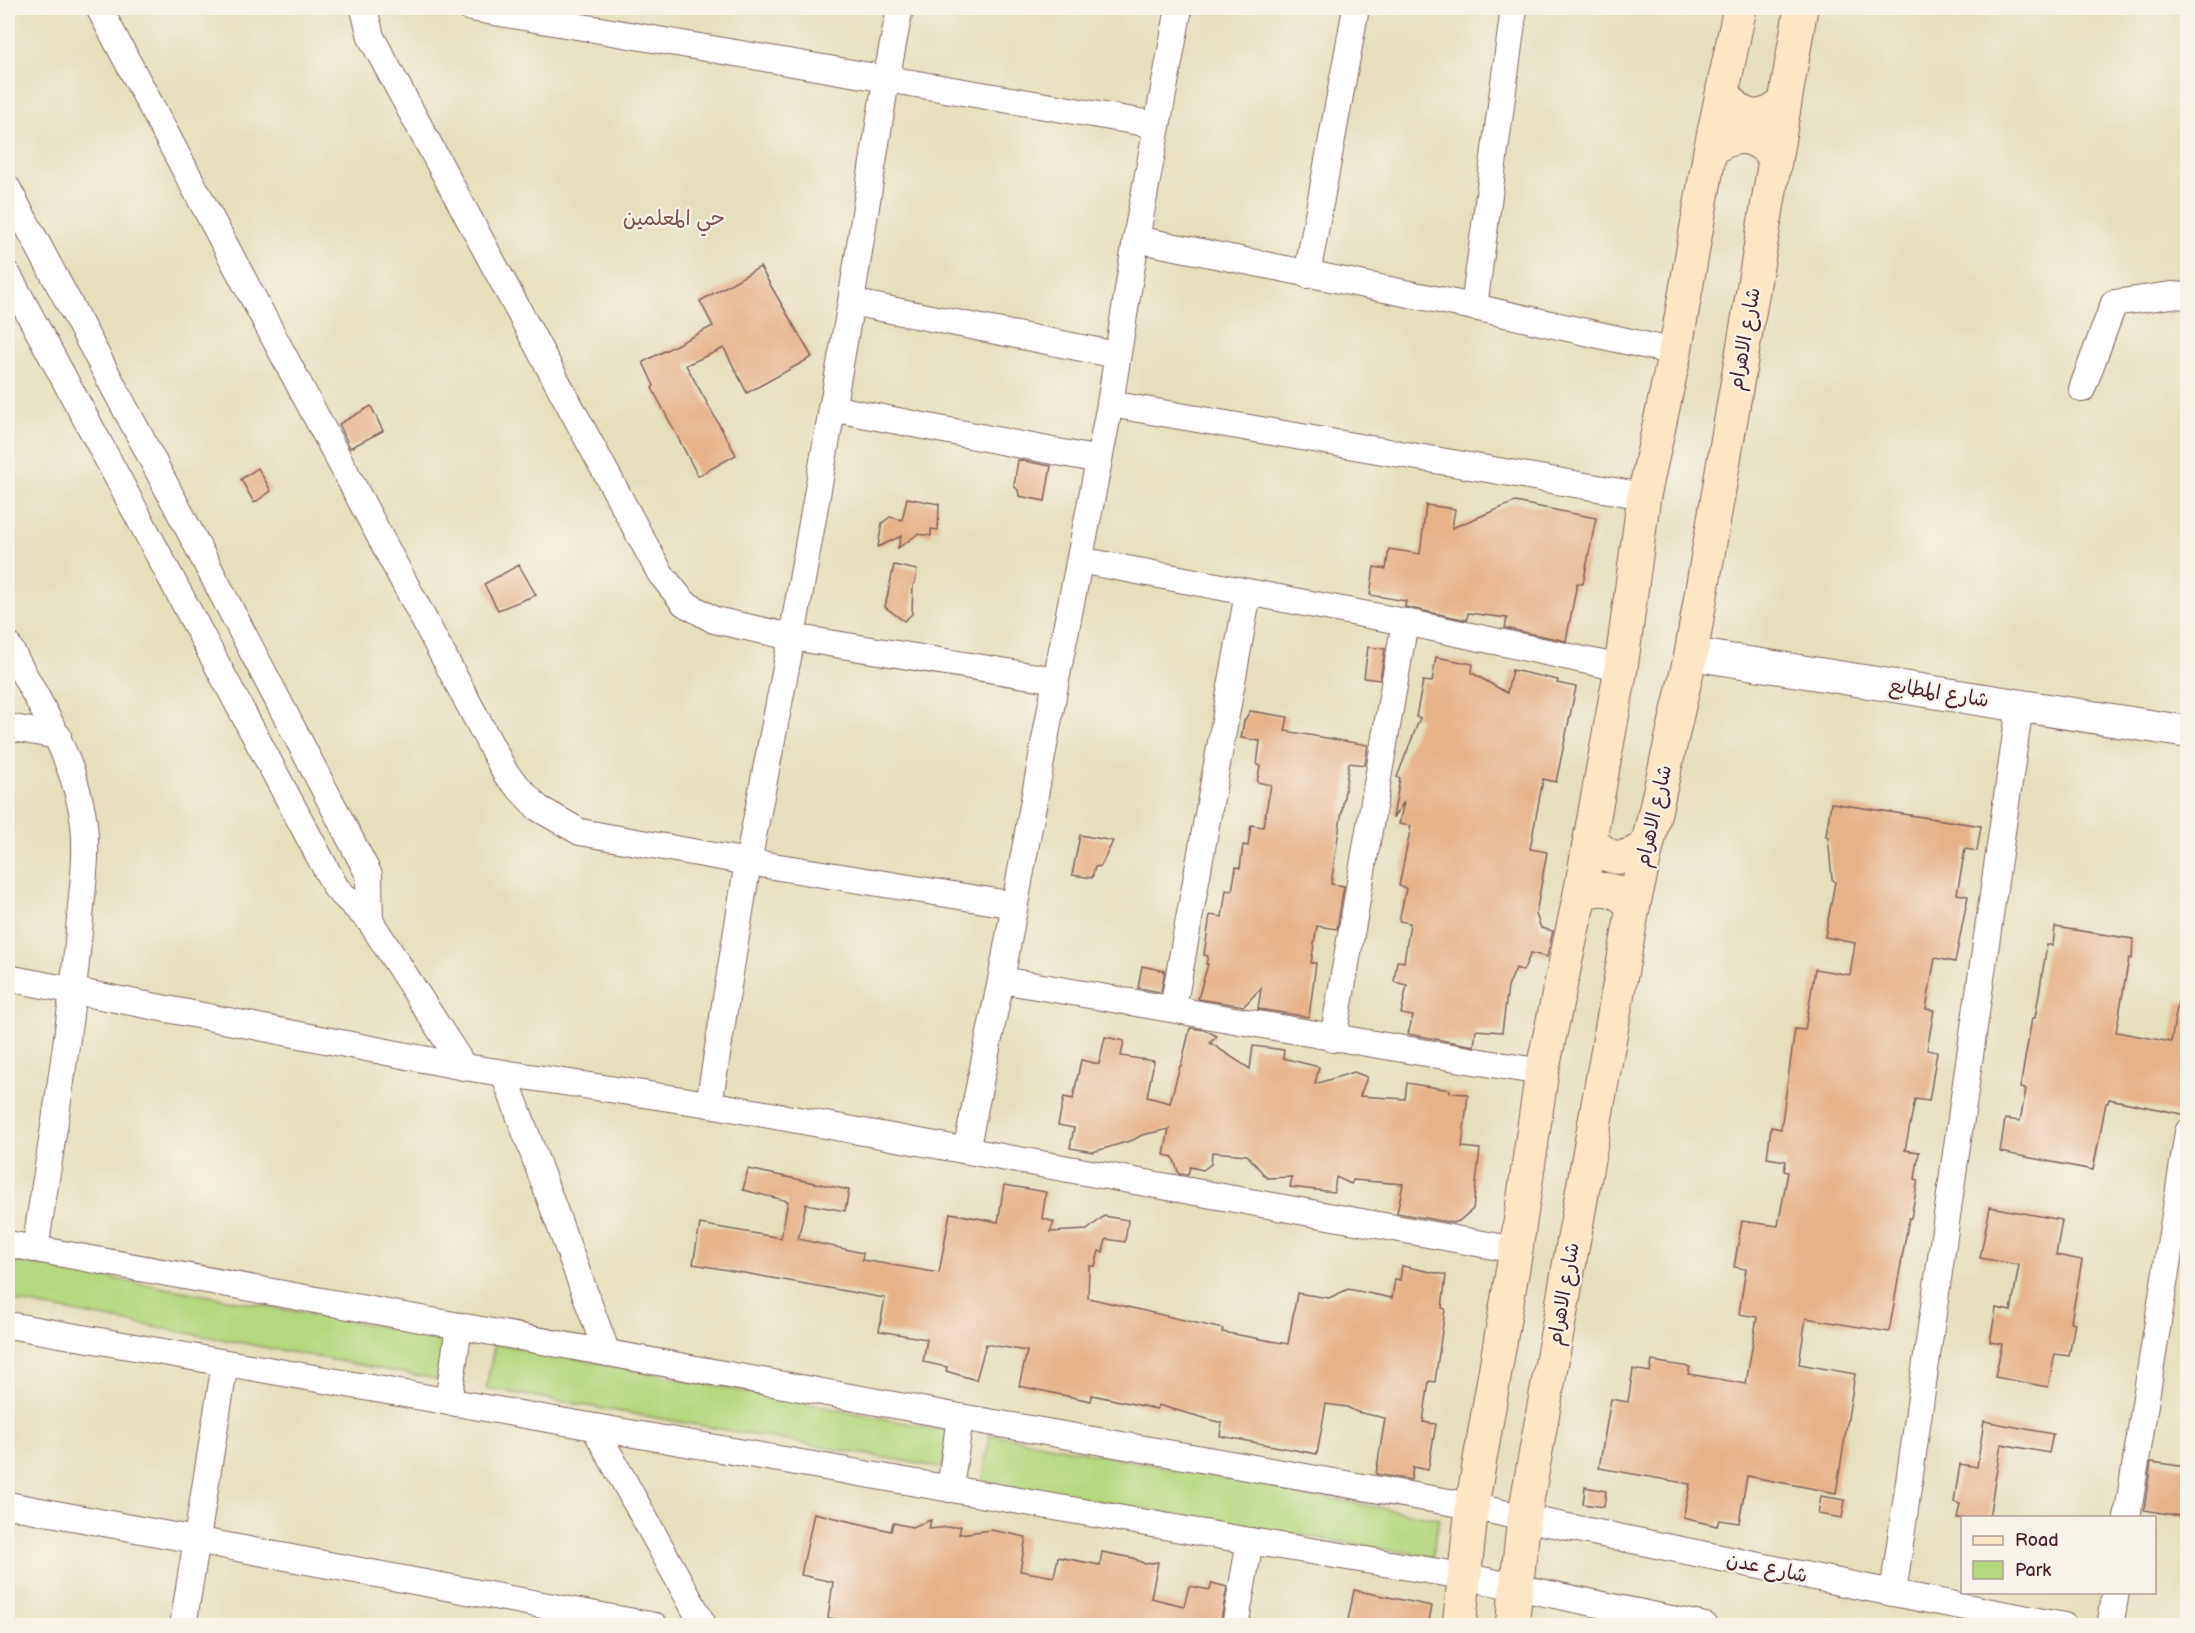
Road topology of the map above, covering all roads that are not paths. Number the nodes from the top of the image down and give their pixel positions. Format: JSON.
{"nodes":[{"id":1,"x":99,"y":8,"type":"edge"},
{"id":2,"x":367,"y":8,"type":"edge"},
{"id":3,"x":471,"y":8,"type":"edge"},
{"id":4,"x":900,"y":8,"type":"edge"},
{"id":5,"x":1179,"y":8,"type":"edge"},
{"id":6,"x":1356,"y":8,"type":"edge"},
{"id":7,"x":1514,"y":8,"type":"edge"},
{"id":8,"x":1740,"y":8,"type":"edge"},
{"id":9,"x":1801,"y":8,"type":"edge"},
{"id":10,"x":886,"y":80,"type":"junction"},
{"id":11,"x":1723,"y":89,"type":"junction"},
{"id":12,"x":1785,"y":102,"type":"junction"},
{"id":13,"x":1157,"y":125,"type":"junction"},
{"id":14,"x":1710,"y":152,"type":"junction"},
{"id":15,"x":1775,"y":158,"type":"junction"},
{"id":16,"x":8,"y":189,"type":"edge"},
{"id":17,"x":1136,"y":239,"type":"junction"},
{"id":18,"x":8,"y":275,"type":"edge"},
{"id":19,"x":1307,"y":275,"type":"junction"},
{"id":20,"x":2187,"y":296,"type":"edge"},
{"id":21,"x":851,"y":302,"type":"junction"},
{"id":22,"x":1474,"y":307,"type":"junction"},
{"id":23,"x":1675,"y":352,"type":"junction"},
{"id":24,"x":1118,"y":355,"type":"junction"},
{"id":25,"x":2082,"y":389,"type":"dead end"},
{"id":26,"x":1110,"y":404,"type":"junction"},
{"id":27,"x":831,"y":408,"type":"junction"},
{"id":28,"x":142,"y":440,"type":"junction"},
{"id":29,"x":107,"y":458,"type":"junction"},
{"id":30,"x":1099,"y":460,"type":"junction"},
{"id":31,"x":1644,"y":496,"type":"junction"},
{"id":32,"x":1080,"y":560,"type":"junction"},
{"id":33,"x":1248,"y":593,"type":"junction"},
{"id":34,"x":1405,"y":622,"type":"junction"},
{"id":35,"x":792,"y":637,"type":"junction"},
{"id":36,"x":8,"y":645,"type":"edge"},
{"id":37,"x":1691,"y":654,"type":"junction"},
{"id":38,"x":1621,"y":668,"type":"junction"},
{"id":39,"x":1056,"y":680,"type":"junction"},
{"id":40,"x":2020,"y":706,"type":"junction"},
{"id":41,"x":8,"y":727,"type":"edge"},
{"id":42,"x":2187,"y":732,"type":"edge"},
{"id":43,"x":57,"y":736,"type":"junction"},
{"id":44,"x":1590,"y":838,"type":"junction"},
{"id":45,"x":1646,"y":846,"type":"junction"},
{"id":46,"x":748,"y":862,"type":"junction"},
{"id":47,"x":1580,"y":894,"type":"junction"},
{"id":48,"x":1015,"y":905,"type":"junction"},
{"id":49,"x":1633,"y":908,"type":"junction"},
{"id":50,"x":370,"y":921,"type":"junction"},
{"id":51,"x":8,"y":978,"type":"edge"},
{"id":52,"x":1001,"y":980,"type":"junction"},
{"id":53,"x":74,"y":990,"type":"junction"},
{"id":54,"x":1173,"y":1008,"type":"junction"},
{"id":55,"x":1333,"y":1039,"type":"junction"},
{"id":56,"x":464,"y":1067,"type":"junction"},
{"id":57,"x":1542,"y":1072,"type":"junction"},
{"id":58,"x":504,"y":1074,"type":"junction"},
{"id":59,"x":709,"y":1104,"type":"junction"},
{"id":60,"x":2187,"y":1132,"type":"edge"},
{"id":61,"x":966,"y":1151,"type":"junction"},
{"id":62,"x":8,"y":1244,"type":"edge"},
{"id":63,"x":35,"y":1249,"type":"junction"},
{"id":64,"x":1516,"y":1250,"type":"junction"},
{"id":65,"x":8,"y":1325,"type":"edge"},
{"id":66,"x":459,"y":1326,"type":"junction"},
{"id":67,"x":607,"y":1353,"type":"junction"},
{"id":68,"x":225,"y":1363,"type":"junction"},
{"id":69,"x":448,"y":1402,"type":"junction"},
{"id":70,"x":960,"y":1417,"type":"junction"},
{"id":71,"x":594,"y":1428,"type":"junction"},
{"id":72,"x":950,"y":1489,"type":"junction"},
{"id":73,"x":8,"y":1505,"type":"edge"},
{"id":74,"x":1472,"y":1506,"type":"junction"},
{"id":75,"x":2127,"y":1516,"type":"edge"},
{"id":76,"x":1524,"y":1518,"type":"junction"},
{"id":77,"x":197,"y":1540,"type":"junction"},
{"id":78,"x":1250,"y":1541,"type":"junction"},
{"id":79,"x":1463,"y":1576,"type":"junction"},
{"id":80,"x":1515,"y":1586,"type":"junction"},
{"id":81,"x":1893,"y":1593,"type":"junction"},
{"id":82,"x":2116,"y":1594,"type":"edge"},
{"id":83,"x":183,"y":1626,"type":"edge"},
{"id":84,"x":655,"y":1626,"type":"edge"},
{"id":85,"x":704,"y":1626,"type":"edge"},
{"id":86,"x":1235,"y":1626,"type":"edge"},
{"id":87,"x":1459,"y":1626,"type":"edge"},
{"id":88,"x":1512,"y":1626,"type":"edge"},
{"id":89,"x":1705,"y":1626,"type":"edge"},
{"id":90,"x":2064,"y":1626,"type":"edge"},
{"id":91,"x":2110,"y":1626,"type":"edge"}],
"edges":[{"from":1,"to":46,"type":"street"},
{"from":2,"to":35,"type":"street"},
{"from":3,"to":10,"type":"street"},
{"from":4,"to":10,"type":"street"},
{"from":5,"to":13,"type":"street"},
{"from":6,"to":19,"type":"street"},
{"from":7,"to":22,"type":"street"},
{"from":8,"to":11,"type":"main road"},
{"from":9,"to":12,"type":"main road","name":"شارع الاهرام"},
{"from":10,"to":13,"type":"street"},
{"from":10,"to":21,"type":"street"},
{"from":11,"to":12,"type":"main road"},
{"from":11,"to":14,"type":"main road"},
{"from":12,"to":15,"type":"main road","name":"شارع الاهرام"},
{"from":13,"to":17,"type":"street"},
{"from":14,"to":15,"type":"main road"},
{"from":14,"to":23,"type":"main road"},
{"from":15,"to":37,"type":"main road","name":"شارع الاهرام"},
{"from":16,"to":28,"type":"street"},
{"from":17,"to":19,"type":"street"},
{"from":17,"to":24,"type":"street"},
{"from":18,"to":29,"type":"street"},
{"from":19,"to":22,"type":"street"},
{"from":20,"to":25,"type":"street"},
{"from":21,"to":24,"type":"street"},
{"from":21,"to":27,"type":"street"},
{"from":22,"to":23,"type":"street"},
{"from":23,"to":31,"type":"main road"},
{"from":24,"to":26,"type":"street"},
{"from":26,"to":30,"type":"street"},
{"from":26,"to":31,"type":"street"},
{"from":27,"to":30,"type":"street"},
{"from":27,"to":35,"type":"street"},
{"from":28,"to":29,"type":"street"},
{"from":28,"to":50,"type":"street"},
{"from":29,"to":50,"type":"street"},
{"from":30,"to":32,"type":"street"},
{"from":31,"to":38,"type":"main road"},
{"from":32,"to":33,"type":"street"},
{"from":32,"to":39,"type":"street"},
{"from":33,"to":34,"type":"street"},
{"from":33,"to":54,"type":"street"},
{"from":34,"to":38,"type":"street"},
{"from":34,"to":55,"type":"street"},
{"from":35,"to":39,"type":"street"},
{"from":35,"to":46,"type":"street"},
{"from":36,"to":43,"type":"street"},
{"from":37,"to":40,"type":"street","name":"شارع المطابع"},
{"from":37,"to":45,"type":"main road","name":"شارع الاهرام"},
{"from":38,"to":44,"type":"main road"},
{"from":39,"to":48,"type":"street"},
{"from":40,"to":42,"type":"street","name":"شارع المطابع"},
{"from":40,"to":81,"type":"street"},
{"from":41,"to":43,"type":"street"},
{"from":43,"to":53,"type":"street"},
{"from":44,"to":45,"type":"main road"},
{"from":44,"to":47,"type":"main road"},
{"from":45,"to":49,"type":"main road","name":"شارع الاهرام"},
{"from":46,"to":48,"type":"street"},
{"from":46,"to":59,"type":"street"},
{"from":47,"to":49,"type":"main road"},
{"from":47,"to":57,"type":"main road"},
{"from":48,"to":52,"type":"street"},
{"from":49,"to":76,"type":"main road","name":"شارع الاهرام"},
{"from":50,"to":56,"type":"street"},
{"from":51,"to":53,"type":"street"},
{"from":52,"to":54,"type":"street"},
{"from":52,"to":61,"type":"street"},
{"from":53,"to":56,"type":"street"},
{"from":53,"to":63,"type":"street"},
{"from":54,"to":55,"type":"street"},
{"from":55,"to":57,"type":"street"},
{"from":56,"to":58,"type":"street"},
{"from":57,"to":64,"type":"main road"},
{"from":58,"to":59,"type":"street"},
{"from":58,"to":67,"type":"street"},
{"from":59,"to":61,"type":"street"},
{"from":60,"to":75,"type":"street"},
{"from":61,"to":64,"type":"street"},
{"from":62,"to":63,"type":"street","name":"شارع عدن"},
{"from":63,"to":66,"type":"street","name":"شارع عدن"},
{"from":64,"to":74,"type":"main road"},
{"from":65,"to":68,"type":"street"},
{"from":66,"to":67,"type":"street","name":"شارع عدن"},
{"from":66,"to":69,"type":"street"},
{"from":67,"to":70,"type":"street","name":"شارع عدن"},
{"from":68,"to":69,"type":"street"},
{"from":68,"to":77,"type":"street"},
{"from":69,"to":71,"type":"street"},
{"from":70,"to":72,"type":"street"},
{"from":70,"to":74,"type":"street","name":"شارع عدن"},
{"from":71,"to":72,"type":"street"},
{"from":71,"to":85,"type":"street"},
{"from":72,"to":78,"type":"street"},
{"from":73,"to":77,"type":"street"},
{"from":74,"to":76,"type":"street","name":"شارع عدن"},
{"from":74,"to":79,"type":"main road"},
{"from":76,"to":80,"type":"main road","name":"شارع الاهرام"},
{"from":76,"to":81,"type":"street","name":"شارع عدن"},
{"from":77,"to":83,"type":"street"},
{"from":77,"to":84,"type":"street"},
{"from":78,"to":79,"type":"street"},
{"from":78,"to":86,"type":"street"},
{"from":79,"to":80,"type":"street"},
{"from":79,"to":87,"type":"main road"},
{"from":80,"to":88,"type":"main road","name":"شارع الاهرام"},
{"from":80,"to":89,"type":"street"},
{"from":81,"to":90,"type":"street","name":"شارع عدن"},
{"from":82,"to":91,"type":"street"}]}
